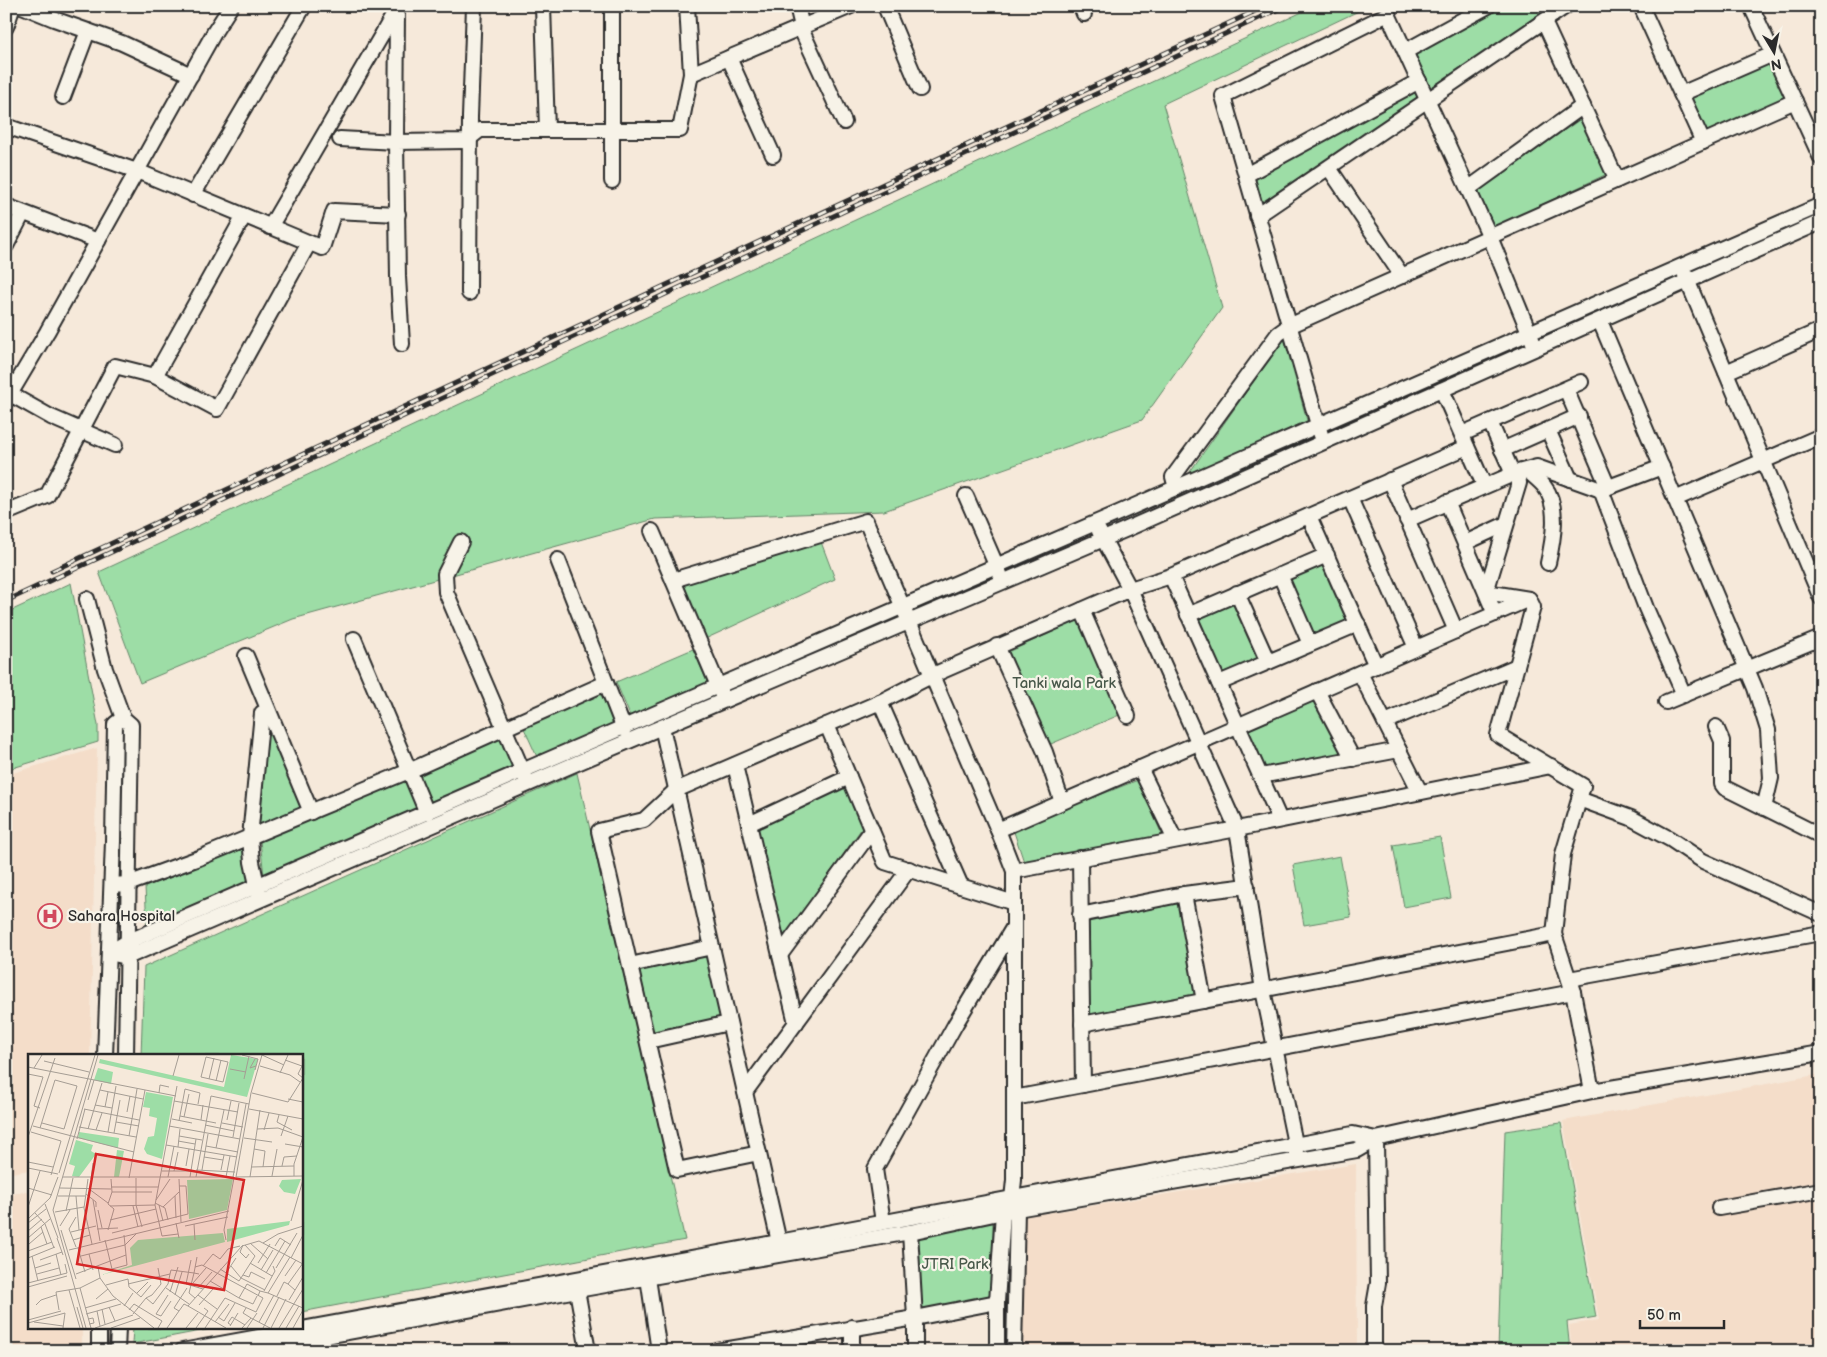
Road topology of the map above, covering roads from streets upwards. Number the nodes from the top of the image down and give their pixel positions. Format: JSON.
{"nodes":[{"id":1,"x":13,"y":6,"type":"edge"},
{"id":2,"x":22,"y":6,"type":"edge"},
{"id":3,"x":231,"y":6,"type":"edge"},
{"id":4,"x":304,"y":6,"type":"edge"},
{"id":5,"x":474,"y":6,"type":"edge"},
{"id":6,"x":543,"y":6,"type":"edge"},
{"id":7,"x":612,"y":6,"type":"edge"},
{"id":8,"x":687,"y":6,"type":"edge"},
{"id":9,"x":797,"y":6,"type":"edge"},
{"id":10,"x":851,"y":6,"type":"edge"},
{"id":11,"x":885,"y":6,"type":"edge"},
{"id":12,"x":1488,"y":6,"type":"edge"},
{"id":13,"x":1566,"y":6,"type":"edge"},
{"id":14,"x":1641,"y":6,"type":"edge"},
{"id":15,"x":1751,"y":6,"type":"edge"},
{"id":16,"x":397,"y":8,"type":"edge"},
{"id":17,"x":1549,"y":14,"type":"edge"},
{"id":18,"x":6,"y":27,"type":"edge"},
{"id":19,"x":802,"y":27,"type":"junction"},
{"id":20,"x":88,"y":31,"type":"junction"},
{"id":21,"x":1406,"y":52,"type":"junction"},
{"id":22,"x":1773,"y":54,"type":"junction"},
{"id":23,"x":729,"y":58,"type":"junction"},
{"id":24,"x":691,"y":74,"type":"junction"},
{"id":25,"x":191,"y":75,"type":"junction"},
{"id":26,"x":1419,"y":81,"type":"junction"},
{"id":27,"x":920,"y":89,"type":"dead end"},
{"id":28,"x":1681,"y":94,"type":"junction"},
{"id":29,"x":63,"y":97,"type":"dead end"},
{"id":30,"x":1428,"y":100,"type":"junction"},
{"id":31,"x":1795,"y":101,"type":"junction"},
{"id":32,"x":1582,"y":106,"type":"junction"},
{"id":33,"x":844,"y":122,"type":"dead end"},
{"id":34,"x":6,"y":126,"type":"edge"},
{"id":35,"x":547,"y":130,"type":"junction"},
{"id":36,"x":611,"y":130,"type":"junction"},
{"id":37,"x":471,"y":137,"type":"junction"},
{"id":38,"x":340,"y":139,"type":"dead end"},
{"id":39,"x":396,"y":142,"type":"junction"},
{"id":40,"x":1703,"y":142,"type":"junction"},
{"id":41,"x":773,"y":155,"type":"dead end"},
{"id":42,"x":1821,"y":158,"type":"edge"},
{"id":43,"x":1328,"y":168,"type":"junction"},
{"id":44,"x":137,"y":171,"type":"junction"},
{"id":45,"x":1246,"y":175,"type":"junction"},
{"id":46,"x":612,"y":180,"type":"dead end"},
{"id":47,"x":1617,"y":180,"type":"junction"},
{"id":48,"x":1468,"y":189,"type":"junction"},
{"id":49,"x":193,"y":195,"type":"junction"},
{"id":50,"x":1821,"y":205,"type":"edge"},
{"id":51,"x":6,"y":206,"type":"edge"},
{"id":52,"x":23,"y":213,"type":"junction"},
{"id":53,"x":398,"y":214,"type":"junction"},
{"id":54,"x":244,"y":216,"type":"junction"},
{"id":55,"x":1257,"y":216,"type":"junction"},
{"id":56,"x":1821,"y":222,"type":"edge"},
{"id":57,"x":270,"y":227,"type":"junction"},
{"id":58,"x":1490,"y":237,"type":"junction"},
{"id":59,"x":98,"y":241,"type":"junction"},
{"id":60,"x":309,"y":243,"type":"junction"},
{"id":61,"x":6,"y":246,"type":"edge"},
{"id":62,"x":1682,"y":267,"type":"junction"},
{"id":63,"x":1402,"y":276,"type":"junction"},
{"id":64,"x":1688,"y":282,"type":"junction"},
{"id":65,"x":469,"y":294,"type":"dead end"},
{"id":66,"x":1600,"y":321,"type":"junction"},
{"id":67,"x":1289,"y":326,"type":"junction"},
{"id":68,"x":1821,"y":330,"type":"edge"},
{"id":69,"x":1530,"y":334,"type":"junction"},
{"id":70,"x":402,"y":344,"type":"dead end"},
{"id":71,"x":1536,"y":349,"type":"junction"},
{"id":72,"x":1726,"y":372,"type":"junction"},
{"id":73,"x":155,"y":376,"type":"junction"},
{"id":74,"x":1581,"y":382,"type":"dead end"},
{"id":75,"x":1566,"y":389,"type":"junction"},
{"id":76,"x":1442,"y":390,"type":"junction"},
{"id":77,"x":8,"y":398,"type":"edge"},
{"id":78,"x":1578,"y":416,"type":"junction"},
{"id":79,"x":1490,"y":422,"type":"junction"},
{"id":80,"x":1318,"y":426,"type":"junction"},
{"id":81,"x":81,"y":428,"type":"junction"},
{"id":82,"x":1548,"y":430,"type":"junction"},
{"id":83,"x":1821,"y":436,"type":"edge"},
{"id":84,"x":1464,"y":440,"type":"junction"},
{"id":85,"x":1323,"y":442,"type":"junction"},
{"id":86,"x":115,"y":445,"type":"dead end"},
{"id":87,"x":1502,"y":450,"type":"junction"},
{"id":88,"x":1763,"y":460,"type":"junction"},
{"id":89,"x":1662,"y":467,"type":"junction"},
{"id":90,"x":1519,"y":472,"type":"junction"},
{"id":91,"x":1570,"y":479,"type":"junction"},
{"id":92,"x":1390,"y":480,"type":"junction"},
{"id":93,"x":1484,"y":485,"type":"junction"},
{"id":94,"x":1176,"y":488,"type":"junction"},
{"id":95,"x":1605,"y":489,"type":"junction"},
{"id":96,"x":966,"y":496,"type":"dead end"},
{"id":97,"x":1350,"y":498,"type":"junction"},
{"id":98,"x":1675,"y":499,"type":"junction"},
{"id":99,"x":1447,"y":502,"type":"junction"},
{"id":100,"x":6,"y":513,"type":"edge"},
{"id":101,"x":1309,"y":516,"type":"junction"},
{"id":102,"x":1407,"y":520,"type":"junction"},
{"id":103,"x":1096,"y":523,"type":"junction"},
{"id":104,"x":1506,"y":524,"type":"junction"},
{"id":105,"x":652,"y":531,"type":"dead end"},
{"id":106,"x":1102,"y":539,"type":"junction"},
{"id":107,"x":461,"y":542,"type":"dead end"},
{"id":108,"x":1464,"y":543,"type":"junction"},
{"id":109,"x":1326,"y":555,"type":"junction"},
{"id":110,"x":558,"y":560,"type":"dead end"},
{"id":111,"x":1548,"y":563,"type":"dead end"},
{"id":112,"x":997,"y":566,"type":"junction"},
{"id":113,"x":1280,"y":575,"type":"junction"},
{"id":114,"x":1171,"y":576,"type":"junction"},
{"id":115,"x":673,"y":580,"type":"junction"},
{"id":116,"x":1003,"y":581,"type":"junction"},
{"id":117,"x":1130,"y":589,"type":"junction"},
{"id":118,"x":1486,"y":592,"type":"junction"},
{"id":119,"x":1237,"y":593,"type":"junction"},
{"id":120,"x":1821,"y":598,"type":"edge"},
{"id":121,"x":87,"y":599,"type":"dead end"},
{"id":122,"x":1530,"y":599,"type":"junction"},
{"id":123,"x":903,"y":607,"type":"junction"},
{"id":124,"x":1082,"y":610,"type":"junction"},
{"id":125,"x":1496,"y":614,"type":"junction"},
{"id":126,"x":1188,"y":615,"type":"junction"},
{"id":127,"x":910,"y":621,"type":"junction"},
{"id":128,"x":1358,"y":624,"type":"junction"},
{"id":129,"x":1456,"y":631,"type":"junction"},
{"id":130,"x":1821,"y":638,"type":"edge"},
{"id":131,"x":354,"y":640,"type":"dead end"},
{"id":132,"x":1310,"y":644,"type":"junction"},
{"id":133,"x":997,"y":646,"type":"junction"},
{"id":134,"x":1416,"y":648,"type":"junction"},
{"id":135,"x":246,"y":656,"type":"dead end"},
{"id":136,"x":1268,"y":662,"type":"junction"},
{"id":137,"x":1376,"y":666,"type":"junction"},
{"id":138,"x":1517,"y":666,"type":"junction"},
{"id":139,"x":1747,"y":669,"type":"junction"},
{"id":140,"x":1360,"y":673,"type":"junction"},
{"id":141,"x":933,"y":675,"type":"junction"},
{"id":142,"x":606,"y":683,"type":"junction"},
{"id":143,"x":1219,"y":683,"type":"junction"},
{"id":144,"x":1317,"y":691,"type":"junction"},
{"id":145,"x":722,"y":694,"type":"junction"},
{"id":146,"x":1684,"y":695,"type":"junction"},
{"id":147,"x":880,"y":702,"type":"junction"},
{"id":148,"x":1666,"y":702,"type":"dead end"},
{"id":149,"x":268,"y":710,"type":"junction"},
{"id":150,"x":1128,"y":716,"type":"dead end"},
{"id":151,"x":123,"y":718,"type":"junction"},
{"id":152,"x":1385,"y":722,"type":"junction"},
{"id":153,"x":827,"y":725,"type":"junction"},
{"id":154,"x":1239,"y":725,"type":"junction"},
{"id":155,"x":1716,"y":726,"type":"dead end"},
{"id":156,"x":662,"y":727,"type":"junction"},
{"id":157,"x":504,"y":728,"type":"junction"},
{"id":158,"x":624,"y":729,"type":"junction"},
{"id":159,"x":1199,"y":743,"type":"junction"},
{"id":160,"x":1399,"y":750,"type":"junction"},
{"id":161,"x":1353,"y":759,"type":"junction"},
{"id":162,"x":735,"y":765,"type":"junction"},
{"id":163,"x":1551,"y":766,"type":"junction"},
{"id":164,"x":1140,"y":768,"type":"junction"},
{"id":165,"x":409,"y":771,"type":"junction"},
{"id":166,"x":1261,"y":776,"type":"junction"},
{"id":167,"x":849,"y":777,"type":"junction"},
{"id":168,"x":526,"y":778,"type":"junction"},
{"id":169,"x":676,"y":790,"type":"junction"},
{"id":170,"x":1420,"y":792,"type":"junction"},
{"id":171,"x":1579,"y":799,"type":"junction"},
{"id":172,"x":1062,"y":802,"type":"junction"},
{"id":173,"x":1764,"y":808,"type":"junction"},
{"id":174,"x":311,"y":812,"type":"junction"},
{"id":175,"x":427,"y":814,"type":"junction"},
{"id":176,"x":1280,"y":820,"type":"junction"},
{"id":177,"x":749,"y":824,"type":"junction"},
{"id":178,"x":1237,"y":829,"type":"junction"},
{"id":179,"x":872,"y":830,"type":"junction"},
{"id":180,"x":998,"y":830,"type":"junction"},
{"id":181,"x":1821,"y":836,"type":"edge"},
{"id":182,"x":250,"y":837,"type":"junction"},
{"id":183,"x":1175,"y":840,"type":"junction"},
{"id":184,"x":1080,"y":858,"type":"junction"},
{"id":185,"x":909,"y":869,"type":"junction"},
{"id":186,"x":1014,"y":871,"type":"junction"},
{"id":187,"x":128,"y":884,"type":"junction"},
{"id":188,"x":112,"y":885,"type":"junction"},
{"id":189,"x":961,"y":886,"type":"junction"},
{"id":190,"x":1247,"y":886,"type":"junction"},
{"id":191,"x":259,"y":893,"type":"junction"},
{"id":192,"x":1184,"y":894,"type":"junction"},
{"id":193,"x":1014,"y":903,"type":"junction"},
{"id":194,"x":1821,"y":914,"type":"edge"},
{"id":195,"x":1080,"y":915,"type":"junction"},
{"id":196,"x":1014,"y":928,"type":"junction"},
{"id":197,"x":1821,"y":933,"type":"edge"},
{"id":198,"x":1554,"y":934,"type":"junction"},
{"id":199,"x":128,"y":942,"type":"junction"},
{"id":200,"x":712,"y":947,"type":"junction"},
{"id":201,"x":109,"y":953,"type":"junction"},
{"id":202,"x":780,"y":955,"type":"junction"},
{"id":203,"x":127,"y":958,"type":"junction"},
{"id":204,"x":630,"y":965,"type":"junction"},
{"id":205,"x":1571,"y":986,"type":"junction"},
{"id":206,"x":1263,"y":990,"type":"junction"},
{"id":207,"x":1204,"y":1001,"type":"junction"},
{"id":208,"x":729,"y":1023,"type":"junction"},
{"id":209,"x":796,"y":1023,"type":"junction"},
{"id":210,"x":1082,"y":1024,"type":"junction"},
{"id":211,"x":648,"y":1041,"type":"junction"},
{"id":212,"x":1274,"y":1049,"type":"junction"},
{"id":213,"x":105,"y":1054,"type":"edge"},
{"id":214,"x":126,"y":1054,"type":"edge"},
{"id":215,"x":1821,"y":1054,"type":"edge"},
{"id":216,"x":1082,"y":1085,"type":"junction"},
{"id":217,"x":1592,"y":1091,"type":"junction"},
{"id":218,"x":745,"y":1092,"type":"junction"},
{"id":219,"x":1014,"y":1098,"type":"junction"},
{"id":220,"x":1376,"y":1139,"type":"junction"},
{"id":221,"x":1295,"y":1146,"type":"junction"},
{"id":222,"x":759,"y":1153,"type":"junction"},
{"id":223,"x":1299,"y":1160,"type":"junction"},
{"id":224,"x":1821,"y":1190,"type":"edge"},
{"id":225,"x":1011,"y":1207,"type":"junction"},
{"id":226,"x":1719,"y":1208,"type":"dead end"},
{"id":227,"x":884,"y":1222,"type":"junction"},
{"id":228,"x":910,"y":1232,"type":"junction"},
{"id":229,"x":779,"y":1242,"type":"junction"},
{"id":230,"x":648,"y":1278,"type":"junction"},
{"id":231,"x":1378,"y":1283,"type":"junction"},
{"id":232,"x":577,"y":1290,"type":"junction"},
{"id":233,"x":997,"y":1302,"type":"junction"},
{"id":234,"x":914,"y":1318,"type":"junction"},
{"id":235,"x":852,"y":1327,"type":"junction"},
{"id":236,"x":302,"y":1329,"type":"edge"},
{"id":237,"x":100,"y":1330,"type":"edge"},
{"id":238,"x":118,"y":1330,"type":"edge"},
{"id":239,"x":297,"y":1330,"type":"edge"},
{"id":240,"x":99,"y":1351,"type":"edge"},
{"id":241,"x":117,"y":1351,"type":"edge"},
{"id":242,"x":182,"y":1351,"type":"edge"},
{"id":243,"x":245,"y":1351,"type":"edge"},
{"id":244,"x":588,"y":1351,"type":"edge"},
{"id":245,"x":659,"y":1351,"type":"edge"},
{"id":246,"x":717,"y":1351,"type":"edge"},
{"id":247,"x":852,"y":1351,"type":"edge"},
{"id":248,"x":914,"y":1351,"type":"edge"},
{"id":249,"x":997,"y":1351,"type":"edge"},
{"id":250,"x":1014,"y":1351,"type":"edge"},
{"id":251,"x":1374,"y":1351,"type":"edge"},
{"id":252,"x":1383,"y":1351,"type":"edge"}],
"edges":[{"from":1,"to":18,"type":"street"},
{"from":2,"to":20,"type":"street"},
{"from":3,"to":25,"type":"street"},
{"from":4,"to":49,"type":"street"},
{"from":5,"to":37,"type":"street"},
{"from":6,"to":35,"type":"street"},
{"from":7,"to":36,"type":"street"},
{"from":8,"to":24,"type":"street"},
{"from":9,"to":19,"type":"street"},
{"from":10,"to":19,"type":"street"},
{"from":11,"to":27,"type":"street"},
{"from":12,"to":21,"type":"street"},
{"from":13,"to":17,"type":"street"},
{"from":14,"to":28,"type":"street"},
{"from":15,"to":22,"type":"street"},
{"from":16,"to":39,"type":"street"},
{"from":16,"to":57,"type":"street"},
{"from":17,"to":30,"type":"street"},
{"from":17,"to":32,"type":"street"},
{"from":19,"to":23,"type":"street"},
{"from":19,"to":33,"type":"street"},
{"from":20,"to":25,"type":"street"},
{"from":20,"to":29,"type":"street"},
{"from":21,"to":26,"type":"street"},
{"from":21,"to":45,"type":"street"},
{"from":22,"to":28,"type":"street"},
{"from":22,"to":31,"type":"street"},
{"from":23,"to":24,"type":"street"},
{"from":23,"to":41,"type":"street"},
{"from":24,"to":36,"type":"street"},
{"from":25,"to":44,"type":"street"},
{"from":26,"to":30,"type":"street"},
{"from":26,"to":45,"type":"street"},
{"from":28,"to":40,"type":"street"},
{"from":30,"to":43,"type":"street"},
{"from":30,"to":48,"type":"street"},
{"from":31,"to":40,"type":"street"},
{"from":31,"to":42,"type":"street"},
{"from":32,"to":47,"type":"street"},
{"from":32,"to":48,"type":"street"},
{"from":34,"to":44,"type":"street"},
{"from":35,"to":36,"type":"street"},
{"from":35,"to":37,"type":"street"},
{"from":36,"to":46,"type":"street"},
{"from":37,"to":39,"type":"street"},
{"from":37,"to":65,"type":"street"},
{"from":38,"to":39,"type":"street"},
{"from":39,"to":53,"type":"street"},
{"from":40,"to":47,"type":"street"},
{"from":43,"to":55,"type":"street"},
{"from":43,"to":63,"type":"street"},
{"from":44,"to":49,"type":"street"},
{"from":44,"to":59,"type":"street"},
{"from":45,"to":55,"type":"street"},
{"from":47,"to":58,"type":"street"},
{"from":48,"to":58,"type":"street"},
{"from":49,"to":54,"type":"street"},
{"from":50,"to":62,"type":"street"},
{"from":51,"to":52,"type":"street"},
{"from":52,"to":59,"type":"street"},
{"from":52,"to":61,"type":"street"},
{"from":53,"to":60,"type":"street"},
{"from":53,"to":70,"type":"street"},
{"from":54,"to":57,"type":"street"},
{"from":54,"to":73,"type":"street"},
{"from":55,"to":67,"type":"street"},
{"from":56,"to":64,"type":"street"},
{"from":57,"to":60,"type":"street"},
{"from":58,"to":63,"type":"street"},
{"from":58,"to":69,"type":"street"},
{"from":59,"to":77,"type":"street"},
{"from":60,"to":73,"type":"street"},
{"from":62,"to":64,"type":"street"},
{"from":62,"to":69,"type":"street"},
{"from":63,"to":67,"type":"street"},
{"from":64,"to":66,"type":"street"},
{"from":64,"to":72,"type":"street"},
{"from":66,"to":71,"type":"street"},
{"from":66,"to":89,"type":"street"},
{"from":67,"to":80,"type":"street"},
{"from":67,"to":94,"type":"street"},
{"from":68,"to":72,"type":"street"},
{"from":69,"to":71,"type":"street"},
{"from":69,"to":80,"type":"street"},
{"from":71,"to":76,"type":"street"},
{"from":72,"to":88,"type":"street"},
{"from":73,"to":81,"type":"street"},
{"from":74,"to":75,"type":"street"},
{"from":75,"to":78,"type":"street"},
{"from":75,"to":79,"type":"street"},
{"from":76,"to":84,"type":"street"},
{"from":76,"to":85,"type":"street"},
{"from":77,"to":81,"type":"street"},
{"from":78,"to":82,"type":"street"},
{"from":78,"to":95,"type":"street"},
{"from":79,"to":84,"type":"street"},
{"from":79,"to":87,"type":"street"},
{"from":80,"to":85,"type":"street"},
{"from":80,"to":94,"type":"street"},
{"from":81,"to":86,"type":"street"},
{"from":81,"to":100,"type":"street"},
{"from":82,"to":87,"type":"street"},
{"from":82,"to":91,"type":"street"},
{"from":83,"to":88,"type":"street"},
{"from":84,"to":92,"type":"street"},
{"from":84,"to":93,"type":"street"},
{"from":85,"to":106,"type":"street"},
{"from":87,"to":90,"type":"street"},
{"from":88,"to":98,"type":"street"},
{"from":88,"to":120,"type":"street"},
{"from":89,"to":95,"type":"street"},
{"from":89,"to":98,"type":"street"},
{"from":90,"to":91,"type":"street"},
{"from":90,"to":93,"type":"street"},
{"from":90,"to":104,"type":"street"},
{"from":90,"to":111,"type":"street"},
{"from":91,"to":95,"type":"street"},
{"from":92,"to":97,"type":"street"},
{"from":92,"to":102,"type":"street"},
{"from":93,"to":99,"type":"street"},
{"from":94,"to":103,"type":"street"},
{"from":95,"to":146,"type":"street"},
{"from":96,"to":112,"type":"street"},
{"from":97,"to":101,"type":"street"},
{"from":97,"to":134,"type":"street"},
{"from":98,"to":139,"type":"street"},
{"from":99,"to":102,"type":"street"},
{"from":99,"to":108,"type":"street"},
{"from":101,"to":109,"type":"street"},
{"from":101,"to":114,"type":"street"},
{"from":102,"to":129,"type":"street"},
{"from":103,"to":106,"type":"street"},
{"from":103,"to":112,"type":"street"},
{"from":104,"to":108,"type":"street"},
{"from":104,"to":118,"type":"street"},
{"from":105,"to":115,"type":"street"},
{"from":106,"to":116,"type":"street"},
{"from":106,"to":117,"type":"street"},
{"from":107,"to":157,"type":"street"},
{"from":108,"to":118,"type":"street"},
{"from":109,"to":113,"type":"street"},
{"from":109,"to":128,"type":"street"},
{"from":110,"to":142,"type":"street"},
{"from":112,"to":116,"type":"street"},
{"from":112,"to":123,"type":"street"},
{"from":113,"to":119,"type":"street"},
{"from":113,"to":132,"type":"street"},
{"from":114,"to":117,"type":"street"},
{"from":114,"to":126,"type":"street"},
{"from":115,"to":123,"type":"street"},
{"from":115,"to":145,"type":"street"},
{"from":116,"to":127,"type":"street"},
{"from":117,"to":124,"type":"street"},
{"from":117,"to":159,"type":"street"},
{"from":118,"to":122,"type":"street"},
{"from":118,"to":125,"type":"street"},
{"from":119,"to":126,"type":"street"},
{"from":119,"to":136,"type":"street"},
{"from":121,"to":151,"type":"street"},
{"from":122,"to":125,"type":"street"},
{"from":122,"to":138,"type":"street"},
{"from":123,"to":127,"type":"street"},
{"from":123,"to":145,"type":"street"},
{"from":124,"to":133,"type":"street"},
{"from":124,"to":150,"type":"street"},
{"from":125,"to":129,"type":"street"},
{"from":126,"to":143,"type":"street"},
{"from":127,"to":141,"type":"street"},
{"from":127,"to":145,"type":"street"},
{"from":128,"to":132,"type":"street"},
{"from":128,"to":137,"type":"street"},
{"from":129,"to":134,"type":"street"},
{"from":130,"to":139,"type":"street"},
{"from":131,"to":165,"type":"street"},
{"from":132,"to":136,"type":"street"},
{"from":133,"to":141,"type":"street"},
{"from":133,"to":172,"type":"street"},
{"from":134,"to":137,"type":"street"},
{"from":135,"to":149,"type":"street"},
{"from":136,"to":143,"type":"street"},
{"from":137,"to":140,"type":"street"},
{"from":138,"to":152,"type":"street"},
{"from":138,"to":163,"type":"street"},
{"from":139,"to":146,"type":"street"},
{"from":139,"to":173,"type":"street"},
{"from":140,"to":144,"type":"street"},
{"from":140,"to":152,"type":"street"},
{"from":141,"to":147,"type":"street"},
{"from":141,"to":180,"type":"street"},
{"from":142,"to":157,"type":"street"},
{"from":142,"to":158,"type":"street"},
{"from":143,"to":154,"type":"street"},
{"from":144,"to":154,"type":"street"},
{"from":144,"to":161,"type":"street"},
{"from":145,"to":156,"type":"street"},
{"from":145,"to":158,"type":"street"},
{"from":146,"to":148,"type":"street"},
{"from":147,"to":153,"type":"street"},
{"from":147,"to":189,"type":"street"},
{"from":149,"to":174,"type":"street"},
{"from":149,"to":182,"type":"street"},
{"from":151,"to":187,"type":"street"},
{"from":151,"to":188,"type":"street"},
{"from":152,"to":160,"type":"street"},
{"from":153,"to":162,"type":"street"},
{"from":153,"to":167,"type":"street"},
{"from":154,"to":159,"type":"street"},
{"from":154,"to":166,"type":"street"},
{"from":155,"to":173,"type":"street"},
{"from":156,"to":168,"type":"street"},
{"from":156,"to":169,"type":"street"},
{"from":157,"to":165,"type":"street"},
{"from":157,"to":168,"type":"street"},
{"from":158,"to":168,"type":"street"},
{"from":159,"to":164,"type":"street"},
{"from":159,"to":178,"type":"street"},
{"from":160,"to":161,"type":"street"},
{"from":160,"to":170,"type":"street"},
{"from":161,"to":166,"type":"street"},
{"from":162,"to":169,"type":"street"},
{"from":162,"to":177,"type":"street"},
{"from":163,"to":170,"type":"street"},
{"from":163,"to":171,"type":"street"},
{"from":164,"to":172,"type":"street"},
{"from":164,"to":183,"type":"street"},
{"from":165,"to":174,"type":"street"},
{"from":165,"to":175,"type":"street"},
{"from":166,"to":176,"type":"street"},
{"from":167,"to":177,"type":"street"},
{"from":167,"to":179,"type":"street"},
{"from":168,"to":175,"type":"street"},
{"from":168,"to":191,"type":"street"},
{"from":169,"to":200,"type":"street"},
{"from":169,"to":204,"type":"street"},
{"from":170,"to":176,"type":"street"},
{"from":171,"to":194,"type":"street"},
{"from":171,"to":198,"type":"street"},
{"from":172,"to":180,"type":"street"},
{"from":173,"to":181,"type":"street"},
{"from":174,"to":182,"type":"street"},
{"from":175,"to":191,"type":"street"},
{"from":176,"to":178,"type":"street"},
{"from":177,"to":202,"type":"street"},
{"from":178,"to":183,"type":"street"},
{"from":178,"to":190,"type":"street"},
{"from":179,"to":185,"type":"street"},
{"from":179,"to":202,"type":"street"},
{"from":180,"to":186,"type":"street"},
{"from":182,"to":187,"type":"street"},
{"from":182,"to":191,"type":"street"},
{"from":183,"to":184,"type":"street"},
{"from":184,"to":186,"type":"street"},
{"from":184,"to":195,"type":"street"},
{"from":185,"to":189,"type":"street"},
{"from":185,"to":209,"type":"street"},
{"from":186,"to":193,"type":"street"},
{"from":187,"to":188,"type":"street"},
{"from":187,"to":199,"type":"street"},
{"from":188,"to":201,"type":"street"},
{"from":189,"to":193,"type":"street"},
{"from":190,"to":192,"type":"street"},
{"from":190,"to":206,"type":"street"},
{"from":191,"to":199,"type":"street"},
{"from":191,"to":203,"type":"street"},
{"from":192,"to":195,"type":"street"},
{"from":192,"to":207,"type":"street"},
{"from":193,"to":196,"type":"street"},
{"from":195,"to":210,"type":"street"},
{"from":196,"to":219,"type":"street"},
{"from":196,"to":227,"type":"street"},
{"from":197,"to":205,"type":"street"},
{"from":198,"to":205,"type":"street"},
{"from":198,"to":206,"type":"street"},
{"from":199,"to":201,"type":"street"},
{"from":199,"to":203,"type":"street"},
{"from":200,"to":204,"type":"street"},
{"from":200,"to":208,"type":"street"},
{"from":201,"to":203,"type":"street"},
{"from":201,"to":213,"type":"street"},
{"from":202,"to":209,"type":"street"},
{"from":203,"to":214,"type":"street"},
{"from":204,"to":211,"type":"street"},
{"from":205,"to":212,"type":"street"},
{"from":205,"to":217,"type":"street"},
{"from":206,"to":207,"type":"street"},
{"from":206,"to":212,"type":"street"},
{"from":207,"to":210,"type":"street"},
{"from":208,"to":211,"type":"street"},
{"from":208,"to":218,"type":"street"},
{"from":209,"to":218,"type":"street"},
{"from":210,"to":216,"type":"street"},
{"from":211,"to":222,"type":"street"},
{"from":212,"to":216,"type":"street"},
{"from":212,"to":221,"type":"street"},
{"from":215,"to":217,"type":"street"},
{"from":216,"to":219,"type":"street"},
{"from":217,"to":220,"type":"street"},
{"from":218,"to":222,"type":"street"},
{"from":219,"to":225,"type":"street"},
{"from":220,"to":221,"type":"street"},
{"from":220,"to":223,"type":"street"},
{"from":220,"to":231,"type":"street"},
{"from":221,"to":223,"type":"street"},
{"from":221,"to":225,"type":"street"},
{"from":222,"to":229,"type":"street"},
{"from":223,"to":225,"type":"street"},
{"from":224,"to":226,"type":"street"},
{"from":225,"to":227,"type":"street"},
{"from":225,"to":228,"type":"street"},
{"from":225,"to":233,"type":"street"},
{"from":225,"to":250,"type":"street"},
{"from":227,"to":229,"type":"street"},
{"from":228,"to":230,"type":"street"},
{"from":228,"to":234,"type":"street"},
{"from":229,"to":236,"type":"street"},
{"from":230,"to":232,"type":"street"},
{"from":230,"to":245,"type":"street"},
{"from":231,"to":251,"type":"street"},
{"from":231,"to":252,"type":"street"},
{"from":232,"to":243,"type":"street"},
{"from":232,"to":244,"type":"street"},
{"from":233,"to":234,"type":"street"},
{"from":233,"to":249,"type":"street"},
{"from":234,"to":235,"type":"street"},
{"from":234,"to":248,"type":"street"},
{"from":235,"to":246,"type":"street"},
{"from":235,"to":247,"type":"street"},
{"from":237,"to":240,"type":"street"},
{"from":238,"to":241,"type":"street"},
{"from":239,"to":242,"type":"street"}]}
